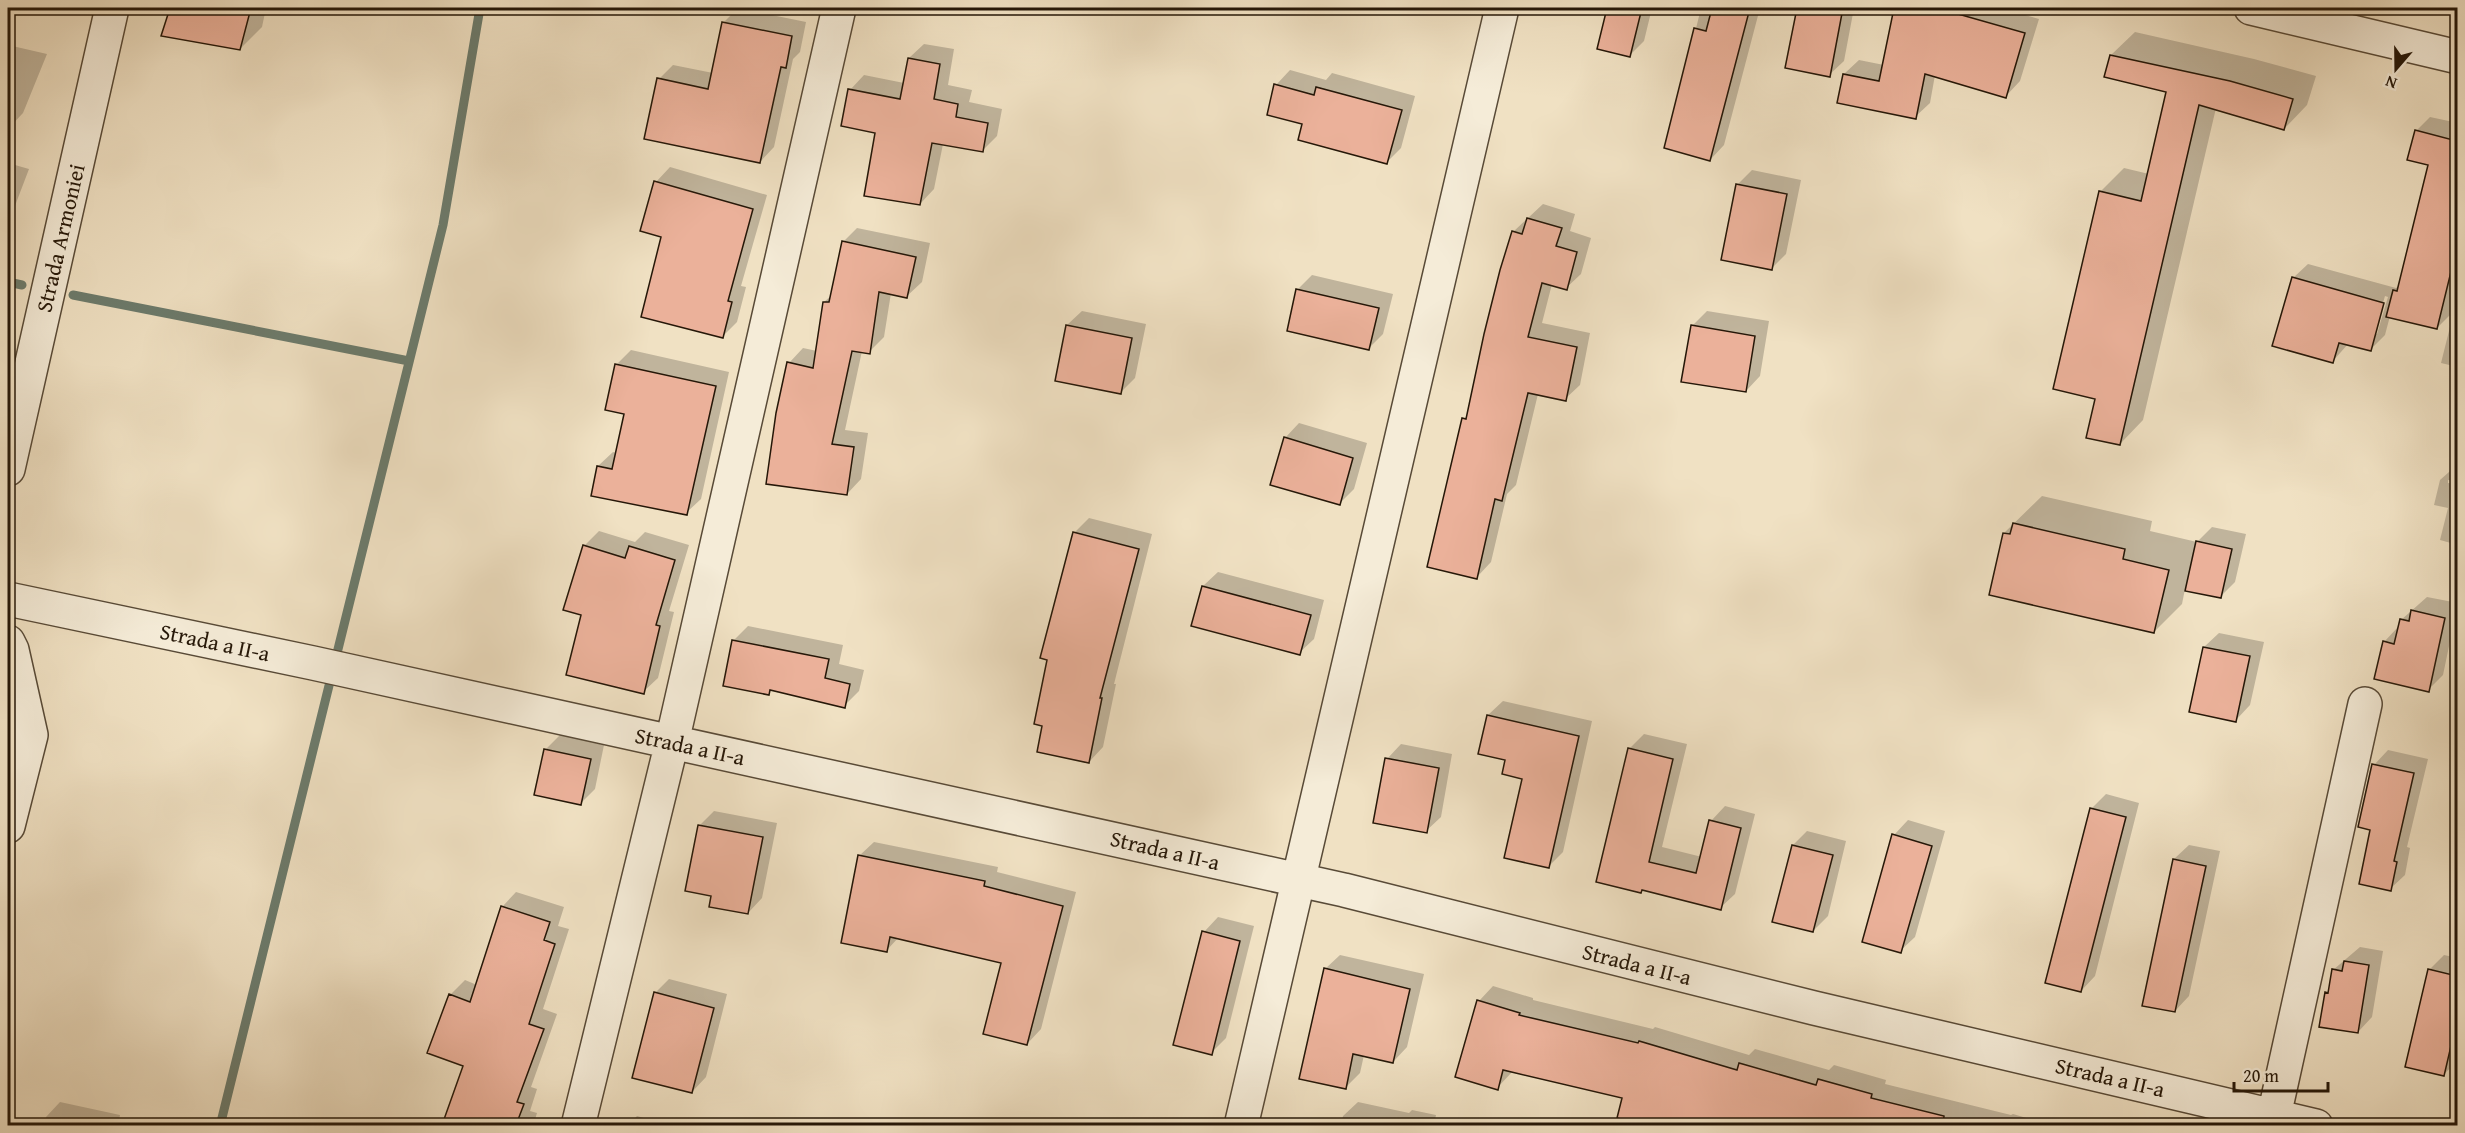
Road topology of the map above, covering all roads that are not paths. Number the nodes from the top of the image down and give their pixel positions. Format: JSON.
{"nodes":[{"id":1,"x":112,"y":8,"type":"edge"},
{"id":2,"x":839,"y":8,"type":"edge"},
{"id":3,"x":1502,"y":8,"type":"edge"},
{"id":4,"x":2251,"y":8,"type":"edge"},
{"id":5,"x":2457,"y":57,"type":"edge"},
{"id":6,"x":8,"y":469,"type":"edge"},
{"id":7,"x":8,"y":599,"type":"edge"},
{"id":8,"x":8,"y":642,"type":"edge"},
{"id":9,"x":2365,"y":704,"type":"dead end"},
{"id":10,"x":672,"y":742,"type":"junction"},
{"id":11,"x":8,"y":826,"type":"edge"},
{"id":12,"x":1299,"y":879,"type":"junction"},
{"id":13,"x":2274,"y":1116,"type":"junction"},
{"id":14,"x":578,"y":1125,"type":"edge"},
{"id":15,"x":1241,"y":1125,"type":"edge"},
{"id":16,"x":2316,"y":1125,"type":"edge"}],
"edges":[{"from":1,"to":6,"type":"street","name":"Strada Armoniei"},
{"from":2,"to":10,"type":"street"},
{"from":3,"to":12,"type":"street"},
{"from":4,"to":5,"type":"street"},
{"from":7,"to":10,"type":"street","name":"Strada a II-a"},
{"from":8,"to":11,"type":"street"},
{"from":9,"to":13,"type":"street"},
{"from":10,"to":12,"type":"street","name":"Strada a II-a"},
{"from":10,"to":14,"type":"street"},
{"from":12,"to":13,"type":"street","name":"Strada a II-a"},
{"from":12,"to":15,"type":"street"},
{"from":13,"to":16,"type":"street","name":"Strada a II-a"}]}
